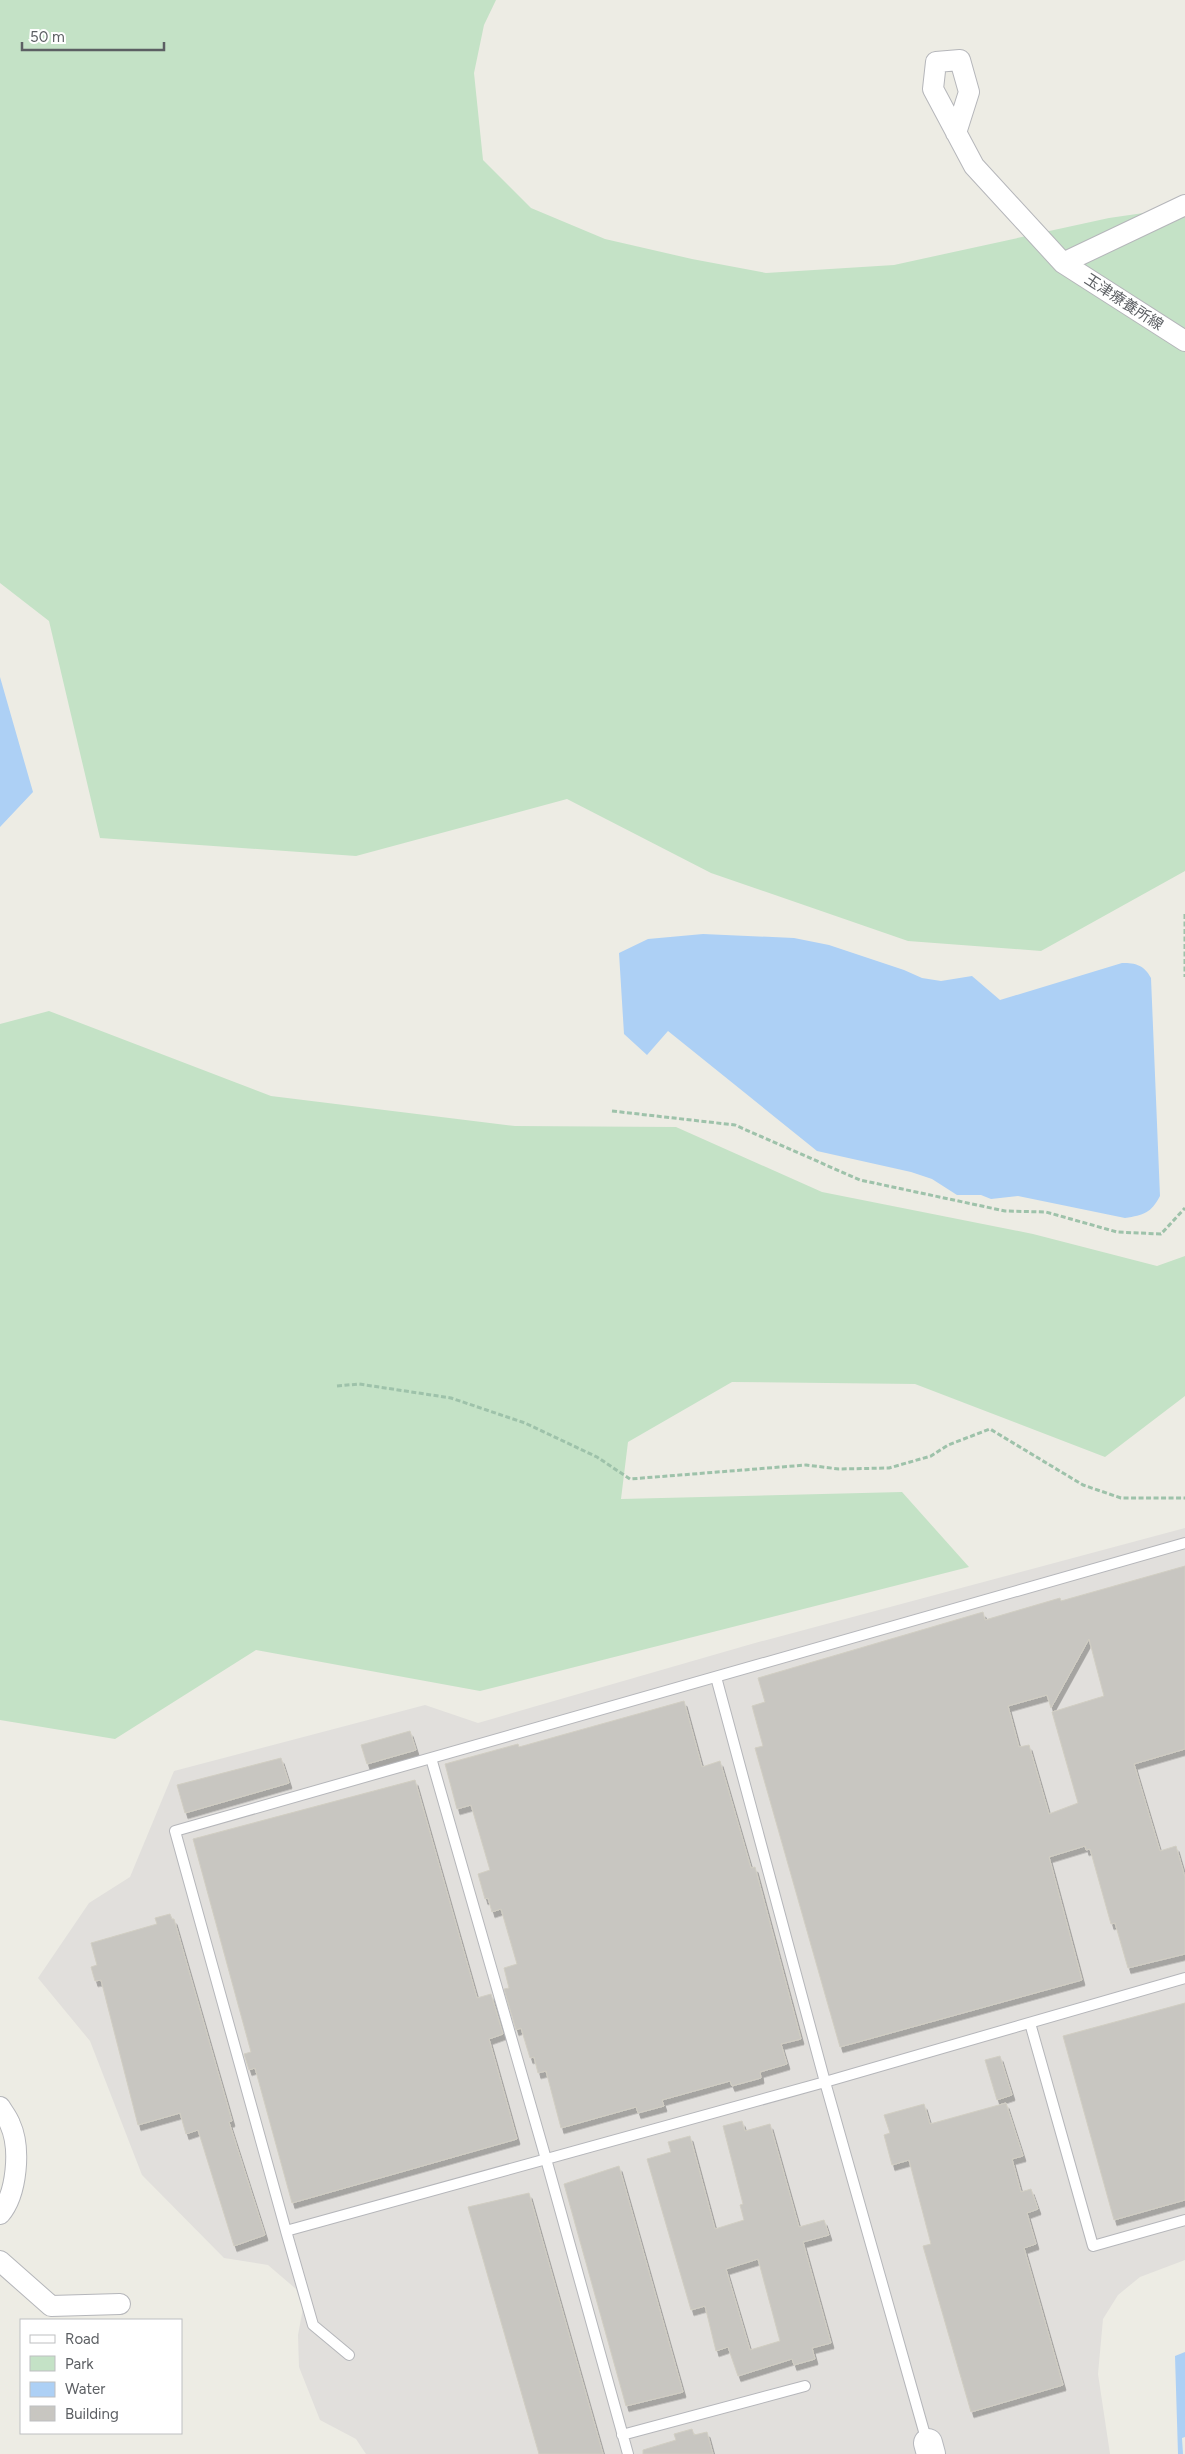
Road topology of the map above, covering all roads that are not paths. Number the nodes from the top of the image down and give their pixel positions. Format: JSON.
{"nodes":[{"id":1,"x":956,"y":133,"type":"dead end"},
{"id":2,"x":1185,"y":205,"type":"edge"},
{"id":3,"x":1063,"y":263,"type":"junction"},
{"id":4,"x":1185,"y":342,"type":"edge"},
{"id":5,"x":1185,"y":1543,"type":"edge"},
{"id":6,"x":716,"y":1677,"type":"junction"},
{"id":7,"x":431,"y":1758,"type":"junction"},
{"id":8,"x":1185,"y":1978,"type":"edge"},
{"id":9,"x":1030,"y":2023,"type":"junction"},
{"id":10,"x":825,"y":2082,"type":"junction"},
{"id":11,"x":0,"y":2107,"type":"edge"},
{"id":12,"x":546,"y":2159,"type":"junction"},
{"id":13,"x":0,"y":2214,"type":"edge"},
{"id":14,"x":1185,"y":2220,"type":"edge"},
{"id":15,"x":286,"y":2231,"type":"junction"},
{"id":16,"x":0,"y":2261,"type":"edge"},
{"id":17,"x":120,"y":2304,"type":"dead end"},
{"id":18,"x":349,"y":2355,"type":"dead end"},
{"id":19,"x":805,"y":2386,"type":"dead end"},
{"id":20,"x":622,"y":2435,"type":"junction"},
{"id":21,"x":929,"y":2449,"type":"edge"},
{"id":22,"x":628,"y":2454,"type":"edge"}],
"edges":[{"from":1,"to":3,"type":"street","name":"玉津療養所線"},
{"from":2,"to":3,"type":"street"},
{"from":3,"to":4,"type":"street","name":"玉津療養所線"},
{"from":5,"to":6,"type":"lane"},
{"from":6,"to":7,"type":"lane"},
{"from":6,"to":10,"type":"lane"},
{"from":7,"to":12,"type":"lane"},
{"from":7,"to":15,"type":"lane"},
{"from":8,"to":9,"type":"lane"},
{"from":9,"to":10,"type":"lane"},
{"from":9,"to":14,"type":"lane"},
{"from":10,"to":12,"type":"lane"},
{"from":10,"to":21,"type":"lane"},
{"from":11,"to":13,"type":"street"},
{"from":12,"to":15,"type":"lane"},
{"from":12,"to":20,"type":"lane"},
{"from":15,"to":18,"type":"lane"},
{"from":16,"to":17,"type":"street"},
{"from":19,"to":20,"type":"lane"},
{"from":20,"to":22,"type":"lane"}]}
